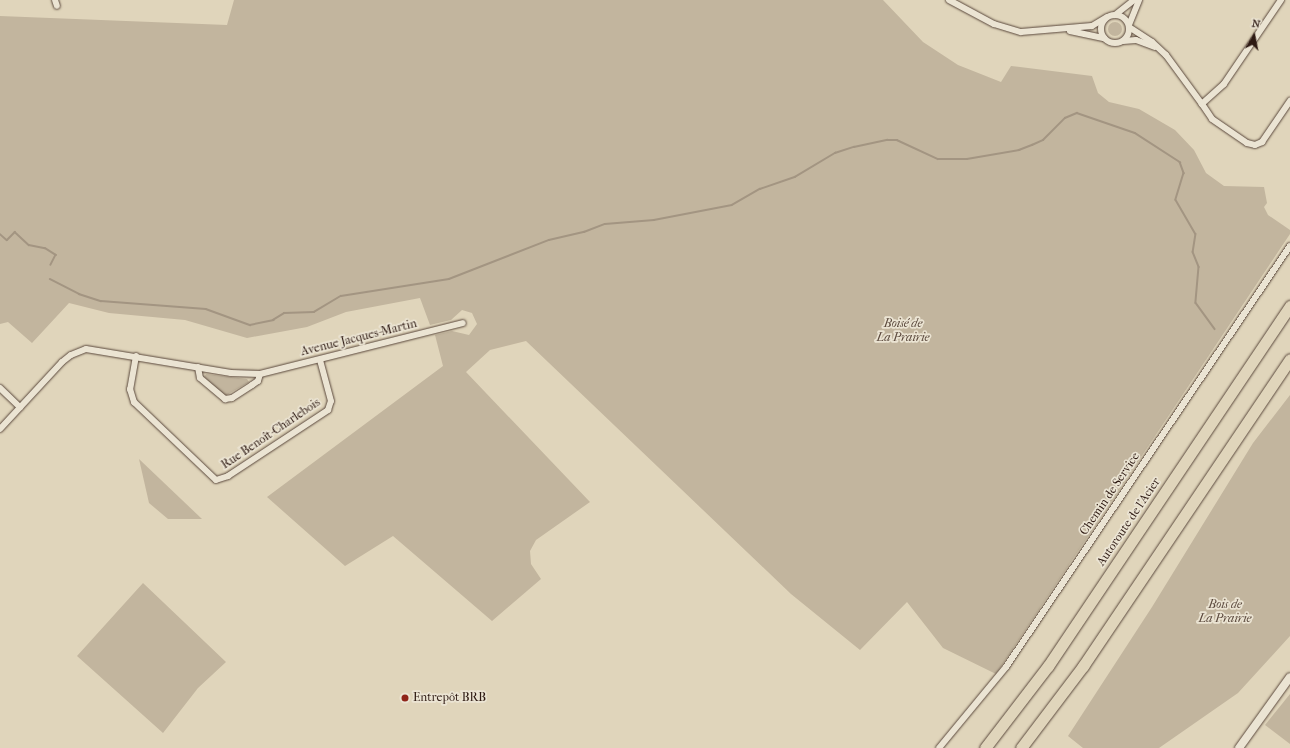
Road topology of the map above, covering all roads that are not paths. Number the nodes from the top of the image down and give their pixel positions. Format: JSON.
{"nodes":[{"id":1,"x":950,"y":0,"type":"edge"},
{"id":2,"x":1134,"y":0,"type":"edge"},
{"id":3,"x":1139,"y":0,"type":"edge"},
{"id":4,"x":1281,"y":0,"type":"edge"},
{"id":5,"x":1115,"y":15,"type":"junction"},
{"id":6,"x":1107,"y":17,"type":"junction"},
{"id":7,"x":1129,"y":26,"type":"junction"},
{"id":8,"x":1065,"y":30,"type":"junction"},
{"id":9,"x":1105,"y":38,"type":"junction"},
{"id":10,"x":1122,"y":42,"type":"junction"},
{"id":11,"x":1160,"y":50,"type":"junction"},
{"id":12,"x":1290,"y":101,"type":"edge"},
{"id":13,"x":1202,"y":104,"type":"junction"},
{"id":14,"x":1290,"y":246,"type":"edge"},
{"id":15,"x":1290,"y":306,"type":"edge"},
{"id":16,"x":463,"y":323,"type":"dead end"},
{"id":17,"x":136,"y":356,"type":"junction"},
{"id":18,"x":1290,"y":359,"type":"edge"},
{"id":19,"x":320,"y":360,"type":"junction"},
{"id":20,"x":198,"y":367,"type":"junction"},
{"id":21,"x":260,"y":374,"type":"junction"},
{"id":22,"x":0,"y":388,"type":"edge"},
{"id":23,"x":20,"y":407,"type":"junction"},
{"id":24,"x":0,"y":429,"type":"edge"},
{"id":25,"x":1290,"y":677,"type":"edge"},
{"id":26,"x":939,"y":748,"type":"edge"},
{"id":27,"x":985,"y":748,"type":"edge"},
{"id":28,"x":1021,"y":748,"type":"edge"},
{"id":29,"x":1239,"y":748,"type":"edge"}],
"edges":[{"from":1,"to":8,"type":"street"},
{"from":2,"to":5,"type":"street"},
{"from":3,"to":7,"type":"street"},
{"from":4,"to":13,"type":"street"},
{"from":5,"to":6,"type":"street"},
{"from":5,"to":7,"type":"street"},
{"from":6,"to":8,"type":"street"},
{"from":6,"to":9,"type":"street"},
{"from":7,"to":10,"type":"street"},
{"from":7,"to":11,"type":"street"},
{"from":8,"to":9,"type":"street"},
{"from":9,"to":10,"type":"street"},
{"from":10,"to":11,"type":"street"},
{"from":11,"to":13,"type":"street"},
{"from":12,"to":13,"type":"street"},
{"from":14,"to":26,"type":"street","name":"Chemin de Service"},
{"from":15,"to":27,"type":"highway","name":"Autoroute de l'Acier"},
{"from":16,"to":19,"type":"street","name":"Avenue Jacques-Martin"},
{"from":17,"to":19,"type":"street","name":"Rue Benoît-Charlebois"},
{"from":17,"to":20,"type":"street","name":"Avenue Jacques-Martin"},
{"from":17,"to":23,"type":"street","name":"Avenue Jacques-Martin"},
{"from":18,"to":28,"type":"highway"},
{"from":19,"to":21,"type":"street","name":"Avenue Jacques-Martin"},
{"from":20,"to":21,"type":"street","name":"Avenue Jacques-Martin"},
{"from":20,"to":21,"type":"street"},
{"from":22,"to":23,"type":"street"},
{"from":23,"to":24,"type":"street","name":"Avenue Jacques-Martin"},
{"from":25,"to":29,"type":"main road"}]}
